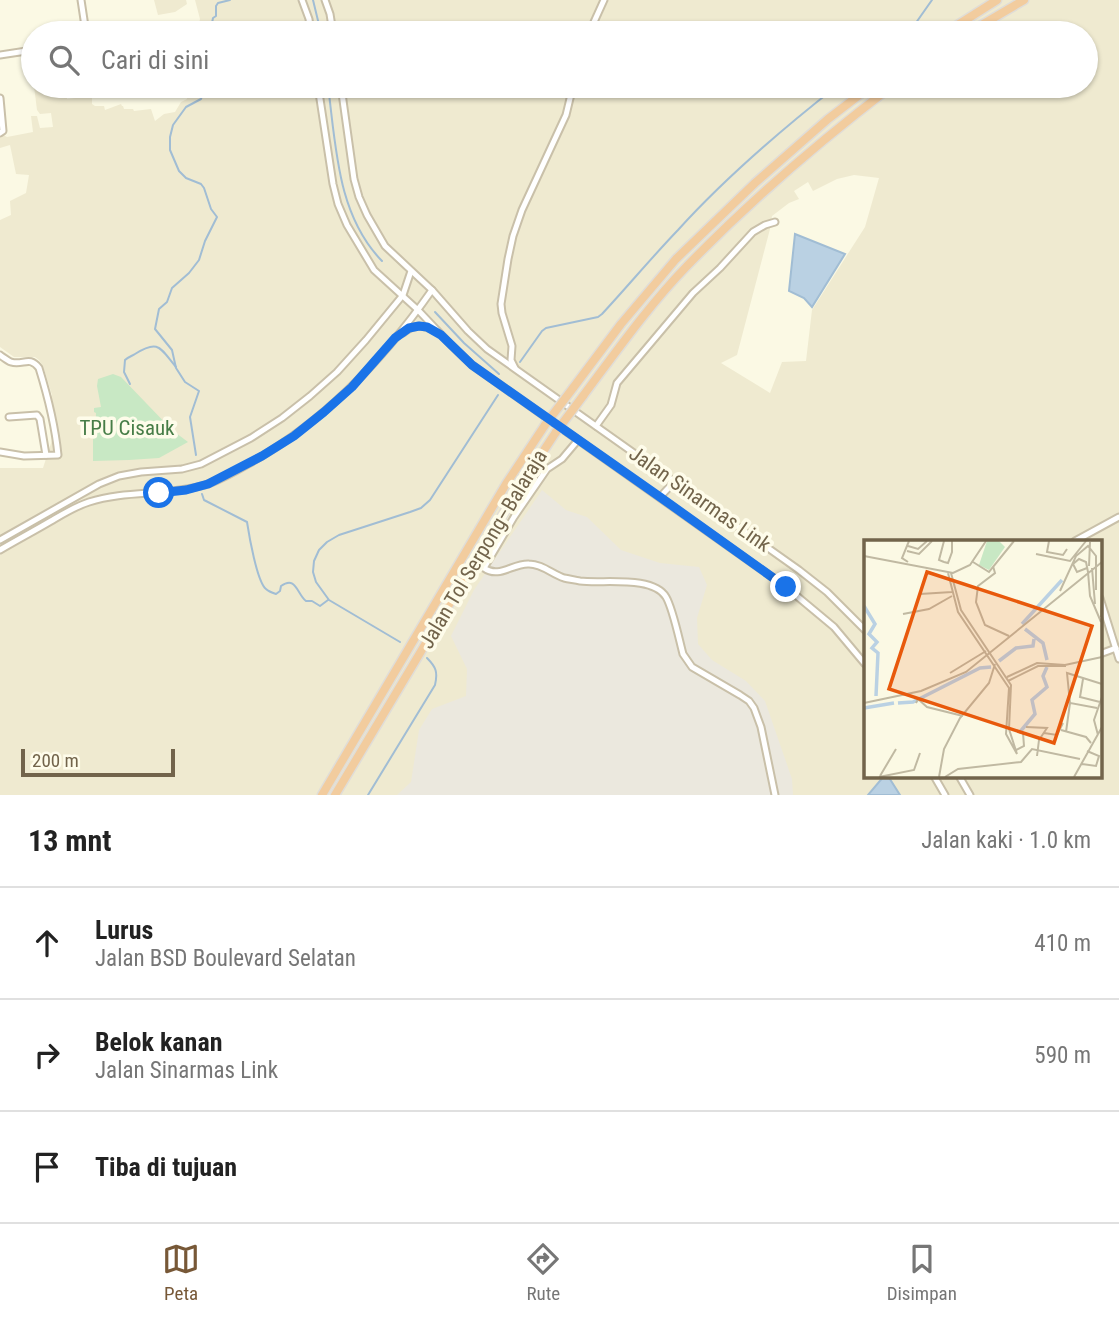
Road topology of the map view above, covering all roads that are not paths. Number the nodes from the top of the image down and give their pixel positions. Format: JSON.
{"nodes":[{"id":1,"x":81,"y":0,"type":"edge"},
{"id":2,"x":302,"y":0,"type":"edge"},
{"id":3,"x":325,"y":0,"type":"edge"},
{"id":4,"x":604,"y":0,"type":"edge"},
{"id":5,"x":997,"y":0,"type":"edge"},
{"id":6,"x":1024,"y":0,"type":"edge"},
{"id":7,"x":84,"y":21,"type":"edge"},
{"id":8,"x":309,"y":21,"type":"edge"},
{"id":9,"x":331,"y":21,"type":"edge"},
{"id":10,"x":594,"y":21,"type":"edge"},
{"id":11,"x":964,"y":21,"type":"edge"},
{"id":12,"x":988,"y":21,"type":"edge"},
{"id":13,"x":21,"y":52,"type":"edge"},
{"id":14,"x":0,"y":55,"type":"edge"},
{"id":15,"x":0,"y":98,"type":"edge"},
{"id":16,"x":320,"y":98,"type":"edge"},
{"id":17,"x":343,"y":98,"type":"edge"},
{"id":18,"x":570,"y":98,"type":"edge"},
{"id":19,"x":855,"y":98,"type":"edge"},
{"id":20,"x":876,"y":98,"type":"edge"},
{"id":21,"x":0,"y":133,"type":"edge"},
{"id":22,"x":775,"y":222,"type":"dead end"},
{"id":23,"x":411,"y":271,"type":"junction"},
{"id":24,"x":432,"y":290,"type":"junction"},
{"id":25,"x":402,"y":295,"type":"junction"},
{"id":26,"x":418,"y":310,"type":"junction"},
{"id":27,"x":441,"y":335,"type":"junction"},
{"id":28,"x":395,"y":338,"type":"junction"},
{"id":29,"x":0,"y":355,"type":"edge"},
{"id":30,"x":515,"y":369,"type":"junction"},
{"id":31,"x":9,"y":417,"type":"dead end"},
{"id":32,"x":596,"y":426,"type":"junction"},
{"id":33,"x":578,"y":440,"type":"junction"},
{"id":34,"x":0,"y":452,"type":"edge"},
{"id":35,"x":46,"y":456,"type":"junction"},
{"id":36,"x":675,"y":481,"type":"junction"},
{"id":37,"x":660,"y":497,"type":"junction"},
{"id":38,"x":1119,"y":517,"type":"edge"},
{"id":39,"x":18,"y":530,"type":"junction"},
{"id":40,"x":1,"y":538,"type":"edge"},
{"id":41,"x":23,"y":538,"type":"junction"},
{"id":42,"x":1079,"y":540,"type":"edge"},
{"id":43,"x":0,"y":550,"type":"edge"},
{"id":44,"x":1102,"y":605,"type":"edge"},
{"id":45,"x":864,"y":629,"type":"edge"},
{"id":46,"x":1115,"y":648,"type":"junction"},
{"id":47,"x":1102,"y":653,"type":"edge"},
{"id":48,"x":1119,"y":659,"type":"edge"},
{"id":49,"x":864,"y":663,"type":"edge"},
{"id":50,"x":935,"y":778,"type":"edge"},
{"id":51,"x":960,"y":778,"type":"edge"},
{"id":52,"x":320,"y":795,"type":"edge"},
{"id":53,"x":335,"y":795,"type":"edge"},
{"id":54,"x":775,"y":795,"type":"edge"},
{"id":55,"x":945,"y":795,"type":"edge"},
{"id":56,"x":970,"y":795,"type":"edge"}],
"edges":[{"from":1,"to":7,"type":"street"},
{"from":2,"to":8,"type":"street"},
{"from":3,"to":9,"type":"street"},
{"from":4,"to":10,"type":"street"},
{"from":5,"to":11,"type":"highway"},
{"from":6,"to":12,"type":"highway"},
{"from":13,"to":14,"type":"street"},
{"from":15,"to":21,"type":"street"},
{"from":16,"to":25,"type":"street","name":"Jalan Sinarmas Link"},
{"from":17,"to":23,"type":"street"},
{"from":18,"to":30,"type":"street"},
{"from":19,"to":52,"type":"highway","name":"Jalan Tol Serpong–Balaraja","bridge":true},
{"from":20,"to":53,"type":"highway","name":"Jalan Tol Serpong–Balaraja","bridge":true},
{"from":22,"to":32,"type":"street"},
{"from":23,"to":24,"type":"street","name":"Jalan Sinarmas Link"},
{"from":23,"to":25,"type":"street"},
{"from":24,"to":26,"type":"street"},
{"from":24,"to":30,"type":"street","name":"Jalan Sinarmas Link"},
{"from":25,"to":26,"type":"street","name":"Jalan Sinarmas Link"},
{"from":25,"to":39,"type":"street"},
{"from":26,"to":27,"type":"street","name":"Jalan Sinarmas Link"},
{"from":26,"to":28,"type":"street"},
{"from":27,"to":28,"type":"street"},
{"from":27,"to":33,"type":"street","name":"Jalan Sinarmas Link"},
{"from":28,"to":41,"type":"street"},
{"from":29,"to":35,"type":"street"},
{"from":30,"to":32,"type":"street","name":"Jalan Sinarmas Link"},
{"from":31,"to":35,"type":"street"},
{"from":32,"to":36,"type":"street","name":"Jalan Sinarmas Link"},
{"from":33,"to":37,"type":"street","name":"Jalan Sinarmas Link"},
{"from":33,"to":54,"type":"street"},
{"from":34,"to":35,"type":"street"},
{"from":36,"to":37,"type":"street"},
{"from":36,"to":45,"type":"street","name":"Jalan Sinarmas Link"},
{"from":37,"to":49,"type":"street","name":"Jalan Sinarmas Link"},
{"from":38,"to":42,"type":"street"},
{"from":39,"to":40,"type":"street"},
{"from":39,"to":41,"type":"street"},
{"from":41,"to":43,"type":"street"},
{"from":44,"to":46,"type":"street"},
{"from":46,"to":47,"type":"street"},
{"from":46,"to":48,"type":"street"},
{"from":50,"to":55,"type":"street"},
{"from":51,"to":56,"type":"street"}]}
